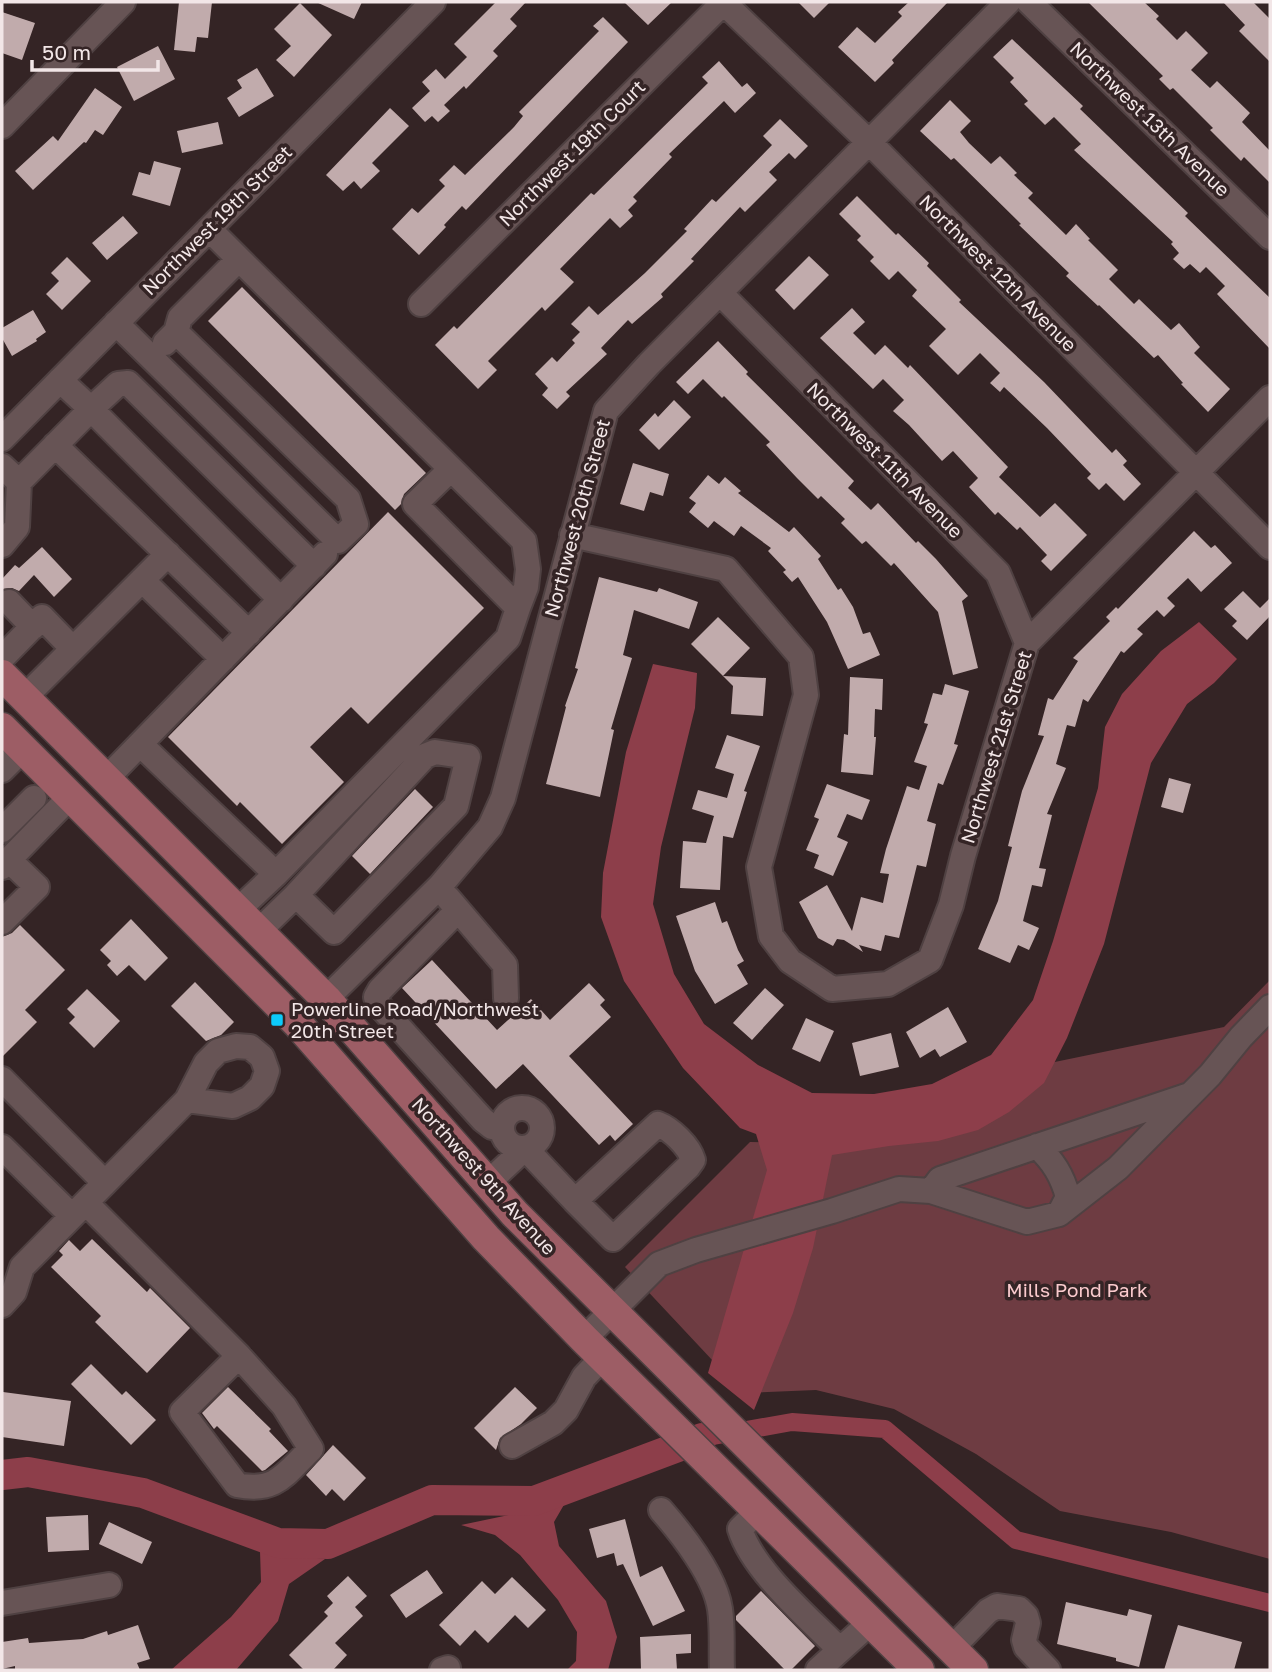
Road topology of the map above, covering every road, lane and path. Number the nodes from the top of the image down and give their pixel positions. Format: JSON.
{"nodes":[{"id":1,"x":123,"y":2,"type":"edge"},
{"id":2,"x":433,"y":2,"type":"edge"},
{"id":3,"x":723,"y":2,"type":"edge"},
{"id":4,"x":1008,"y":2,"type":"edge"},
{"id":5,"x":1029,"y":2,"type":"edge"},
{"id":6,"x":2,"y":126,"type":"edge"},
{"id":7,"x":868,"y":141,"type":"junction"},
{"id":8,"x":209,"y":229,"type":"junction"},
{"id":9,"x":1270,"y":237,"type":"edge"},
{"id":10,"x":239,"y":259,"type":"junction"},
{"id":11,"x":720,"y":293,"type":"junction"},
{"id":12,"x":421,"y":304,"type":"dead end"},
{"id":13,"x":116,"y":323,"type":"junction"},
{"id":14,"x":176,"y":332,"type":"junction"},
{"id":15,"x":151,"y":357,"type":"junction"},
{"id":16,"x":60,"y":380,"type":"junction"},
{"id":17,"x":1270,"y":398,"type":"edge"},
{"id":18,"x":91,"y":409,"type":"junction"},
{"id":19,"x":2,"y":439,"type":"edge"},
{"id":20,"x":55,"y":445,"type":"junction"},
{"id":21,"x":243,"y":447,"type":"junction"},
{"id":22,"x":451,"y":469,"type":"junction"},
{"id":23,"x":218,"y":473,"type":"junction"},
{"id":24,"x":1195,"y":473,"type":"junction"},
{"id":25,"x":10,"y":474,"type":"edge"},
{"id":26,"x":572,"y":535,"type":"junction"},
{"id":27,"x":338,"y":541,"type":"junction"},
{"id":28,"x":2,"y":545,"type":"edge"},
{"id":29,"x":1270,"y":547,"type":"edge"},
{"id":30,"x":168,"y":554,"type":"junction"},
{"id":31,"x":314,"y":566,"type":"junction"},
{"id":32,"x":142,"y":580,"type":"junction"},
{"id":33,"x":281,"y":600,"type":"junction"},
{"id":34,"x":9,"y":602,"type":"dead end"},
{"id":35,"x":519,"y":608,"type":"junction"},
{"id":36,"x":33,"y":627,"type":"junction"},
{"id":37,"x":248,"y":633,"type":"junction"},
{"id":38,"x":1027,"y":642,"type":"junction"},
{"id":39,"x":74,"y":649,"type":"junction"},
{"id":40,"x":2,"y":658,"type":"edge"},
{"id":41,"x":223,"y":659,"type":"junction"},
{"id":42,"x":2,"y":675,"type":"edge"},
{"id":43,"x":25,"y":697,"type":"junction"},
{"id":44,"x":2,"y":728,"type":"edge"},
{"id":45,"x":140,"y":744,"type":"junction"},
{"id":46,"x":23,"y":749,"type":"junction"},
{"id":47,"x":2,"y":770,"type":"edge"},
{"id":48,"x":107,"y":778,"type":"junction"},
{"id":49,"x":70,"y":797,"type":"junction"},
{"id":50,"x":34,"y":798,"type":"dead end"},
{"id":51,"x":2,"y":830,"type":"edge"},
{"id":52,"x":5,"y":863,"type":"edge"},
{"id":53,"x":276,"y":874,"type":"junction"},
{"id":54,"x":438,"y":887,"type":"junction"},
{"id":55,"x":296,"y":895,"type":"junction"},
{"id":56,"x":238,"y":910,"type":"junction"},
{"id":57,"x":458,"y":910,"type":"junction"},
{"id":58,"x":2,"y":922,"type":"edge"},
{"id":59,"x":259,"y":931,"type":"junction"},
{"id":60,"x":257,"y":983,"type":"junction"},
{"id":61,"x":506,"y":998,"type":"dead end"},
{"id":62,"x":326,"y":999,"type":"junction"},
{"id":63,"x":1266,"y":1021,"type":"edge"},
{"id":64,"x":298,"y":1024,"type":"junction"},
{"id":65,"x":365,"y":1043,"type":"junction"},
{"id":66,"x":2,"y":1079,"type":"edge"},
{"id":67,"x":1193,"y":1093,"type":"junction"},
{"id":68,"x":187,"y":1100,"type":"dead end"},
{"id":69,"x":502,"y":1128,"type":"junction"},
{"id":70,"x":1037,"y":1146,"type":"junction"},
{"id":71,"x":2,"y":1147,"type":"edge"},
{"id":72,"x":525,"y":1148,"type":"junction"},
{"id":73,"x":105,"y":1183,"type":"junction"},
{"id":74,"x":488,"y":1183,"type":"junction"},
{"id":75,"x":931,"y":1191,"type":"junction"},
{"id":76,"x":575,"y":1201,"type":"junction"},
{"id":77,"x":79,"y":1210,"type":"junction"},
{"id":78,"x":1059,"y":1214,"type":"junction"},
{"id":79,"x":2,"y":1306,"type":"edge"},
{"id":80,"x":611,"y":1311,"type":"junction"},
{"id":81,"x":594,"y":1348,"type":"junction"},
{"id":82,"x":239,"y":1356,"type":"junction"},
{"id":83,"x":512,"y":1446,"type":"dead end"},
{"id":84,"x":661,"y":1510,"type":"dead end"},
{"id":85,"x":759,"y":1510,"type":"junction"},
{"id":86,"x":109,"y":1585,"type":"dead end"},
{"id":87,"x":2,"y":1603,"type":"edge"},
{"id":88,"x":870,"y":1622,"type":"junction"},
{"id":89,"x":949,"y":1647,"type":"junction"},
{"id":90,"x":840,"y":1650,"type":"junction"},
{"id":91,"x":722,"y":1670,"type":"edge"},
{"id":92,"x":818,"y":1670,"type":"edge"},
{"id":93,"x":919,"y":1670,"type":"edge"},
{"id":94,"x":973,"y":1670,"type":"edge"},
{"id":95,"x":1048,"y":1670,"type":"edge"}],
"edges":[{"from":1,"to":6,"type":"street"},
{"from":2,"to":8,"type":"street","name":"Northwest 19th Street"},
{"from":3,"to":7,"type":"street","name":"Northwest 12th Avenue"},
{"from":3,"to":12,"type":"street","name":"Northwest 19th Court"},
{"from":4,"to":7,"type":"street","name":"Northwest 20th Street"},
{"from":5,"to":9,"type":"street","name":"Northwest 13th Avenue"},
{"from":7,"to":11,"type":"street","name":"Northwest 20th Street"},
{"from":7,"to":24,"type":"street","name":"Northwest 12th Avenue"},
{"from":8,"to":10,"type":"street"},
{"from":8,"to":13,"type":"street","name":"Northwest 19th Street"},
{"from":10,"to":14,"type":"street"},
{"from":10,"to":22,"type":"street"},
{"from":11,"to":26,"type":"street","name":"Northwest 20th Street"},
{"from":11,"to":38,"type":"street","name":"Northwest 11th Avenue"},
{"from":13,"to":15,"type":"street"},
{"from":13,"to":16,"type":"street","name":"Northwest 19th Street"},
{"from":14,"to":15,"type":"street"},
{"from":14,"to":27,"type":"street"},
{"from":15,"to":21,"type":"street"},
{"from":16,"to":18,"type":"street"},
{"from":16,"to":19,"type":"street","name":"Northwest 19th Street"},
{"from":17,"to":24,"type":"street","name":"Northwest 21st Street"},
{"from":18,"to":20,"type":"street"},
{"from":18,"to":23,"type":"street"},
{"from":18,"to":33,"type":"street"},
{"from":20,"to":25,"type":"street"},
{"from":20,"to":30,"type":"street"},
{"from":21,"to":23,"type":"street"},
{"from":21,"to":27,"type":"street"},
{"from":22,"to":35,"type":"street"},
{"from":22,"to":35,"type":"street"},
{"from":23,"to":31,"type":"street"},
{"from":24,"to":29,"type":"street","name":"Northwest 12th Avenue"},
{"from":24,"to":38,"type":"street","name":"Northwest 21st Street"},
{"from":25,"to":28,"type":"street"},
{"from":26,"to":38,"type":"street","name":"Northwest 21st Street"},
{"from":26,"to":54,"type":"street","name":"Northwest 20th Street"},
{"from":27,"to":31,"type":"street"},
{"from":30,"to":32,"type":"street"},
{"from":30,"to":37,"type":"street"},
{"from":31,"to":33,"type":"street"},
{"from":32,"to":39,"type":"street"},
{"from":32,"to":41,"type":"street"},
{"from":33,"to":37,"type":"street"},
{"from":34,"to":36,"type":"street"},
{"from":35,"to":53,"type":"street"},
{"from":36,"to":39,"type":"street"},
{"from":36,"to":40,"type":"street"},
{"from":37,"to":41,"type":"street"},
{"from":39,"to":43,"type":"street"},
{"from":41,"to":45,"type":"street"},
{"from":42,"to":43,"type":"main road","name":"Northwest 9th Avenue"},
{"from":43,"to":48,"type":"main road","name":"Northwest 9th Avenue"},
{"from":44,"to":46,"type":"main road","name":"Northwest 9th Avenue"},
{"from":45,"to":48,"type":"street"},
{"from":45,"to":53,"type":"street"},
{"from":46,"to":47,"type":"street"},
{"from":46,"to":49,"type":"main road","name":"Northwest 9th Avenue"},
{"from":48,"to":56,"type":"main road","name":"Northwest 9th Avenue"},
{"from":49,"to":52,"type":"street"},
{"from":49,"to":60,"type":"main road","name":"Northwest 9th Avenue"},
{"from":50,"to":51,"type":"street"},
{"from":52,"to":58,"type":"street"},
{"from":53,"to":56,"type":"street"},
{"from":54,"to":57,"type":"street"},
{"from":54,"to":62,"type":"street","name":"Northwest 20th Street"},
{"from":55,"to":55,"type":"street"},
{"from":55,"to":59,"type":"street"},
{"from":56,"to":59,"type":"main road","name":"Northwest 9th Avenue"},
{"from":57,"to":61,"type":"street"},
{"from":57,"to":69,"type":"street"},
{"from":59,"to":62,"type":"main road","name":"Northwest 9th Avenue"},
{"from":60,"to":62,"type":"main road"},
{"from":60,"to":64,"type":"main road","name":"Northwest 9th Avenue"},
{"from":62,"to":65,"type":"main road","name":"Northwest 9th Avenue"},
{"from":63,"to":67,"type":"street"},
{"from":64,"to":65,"type":"main road"},
{"from":64,"to":81,"type":"main road","name":"Northwest 9th Avenue"},
{"from":65,"to":74,"type":"main road","name":"Northwest 9th Avenue"},
{"from":66,"to":73,"type":"street"},
{"from":67,"to":70,"type":"street"},
{"from":67,"to":78,"type":"street"},
{"from":68,"to":73,"type":"street"},
{"from":69,"to":72,"type":"street"},
{"from":69,"to":72,"type":"street"},
{"from":70,"to":75,"type":"street"},
{"from":70,"to":78,"type":"street"},
{"from":71,"to":77,"type":"street"},
{"from":72,"to":74,"type":"street"},
{"from":72,"to":76,"type":"street"},
{"from":73,"to":77,"type":"street"},
{"from":74,"to":80,"type":"main road","name":"Northwest 9th Avenue"},
{"from":75,"to":78,"type":"street"},
{"from":75,"to":80,"type":"street"},
{"from":76,"to":76,"type":"street"},
{"from":77,"to":79,"type":"street"},
{"from":77,"to":82,"type":"street"},
{"from":80,"to":81,"type":"street"},
{"from":80,"to":89,"type":"main road","name":"Northwest 9th Avenue"},
{"from":81,"to":83,"type":"street"},
{"from":81,"to":85,"type":"main road","name":"Northwest 9th Avenue"},
{"from":82,"to":82,"type":"street"},
{"from":84,"to":91,"type":"street"},
{"from":85,"to":88,"type":"main road","name":"Northwest 9th Avenue"},
{"from":85,"to":90,"type":"street"},
{"from":86,"to":87,"type":"street"},
{"from":88,"to":89,"type":"main road"},
{"from":88,"to":90,"type":"street"},
{"from":88,"to":93,"type":"main road","name":"Northwest 9th Avenue"},
{"from":89,"to":94,"type":"main road","name":"Northwest 9th Avenue"},
{"from":89,"to":95,"type":"street"},
{"from":90,"to":92,"type":"street"}]}
